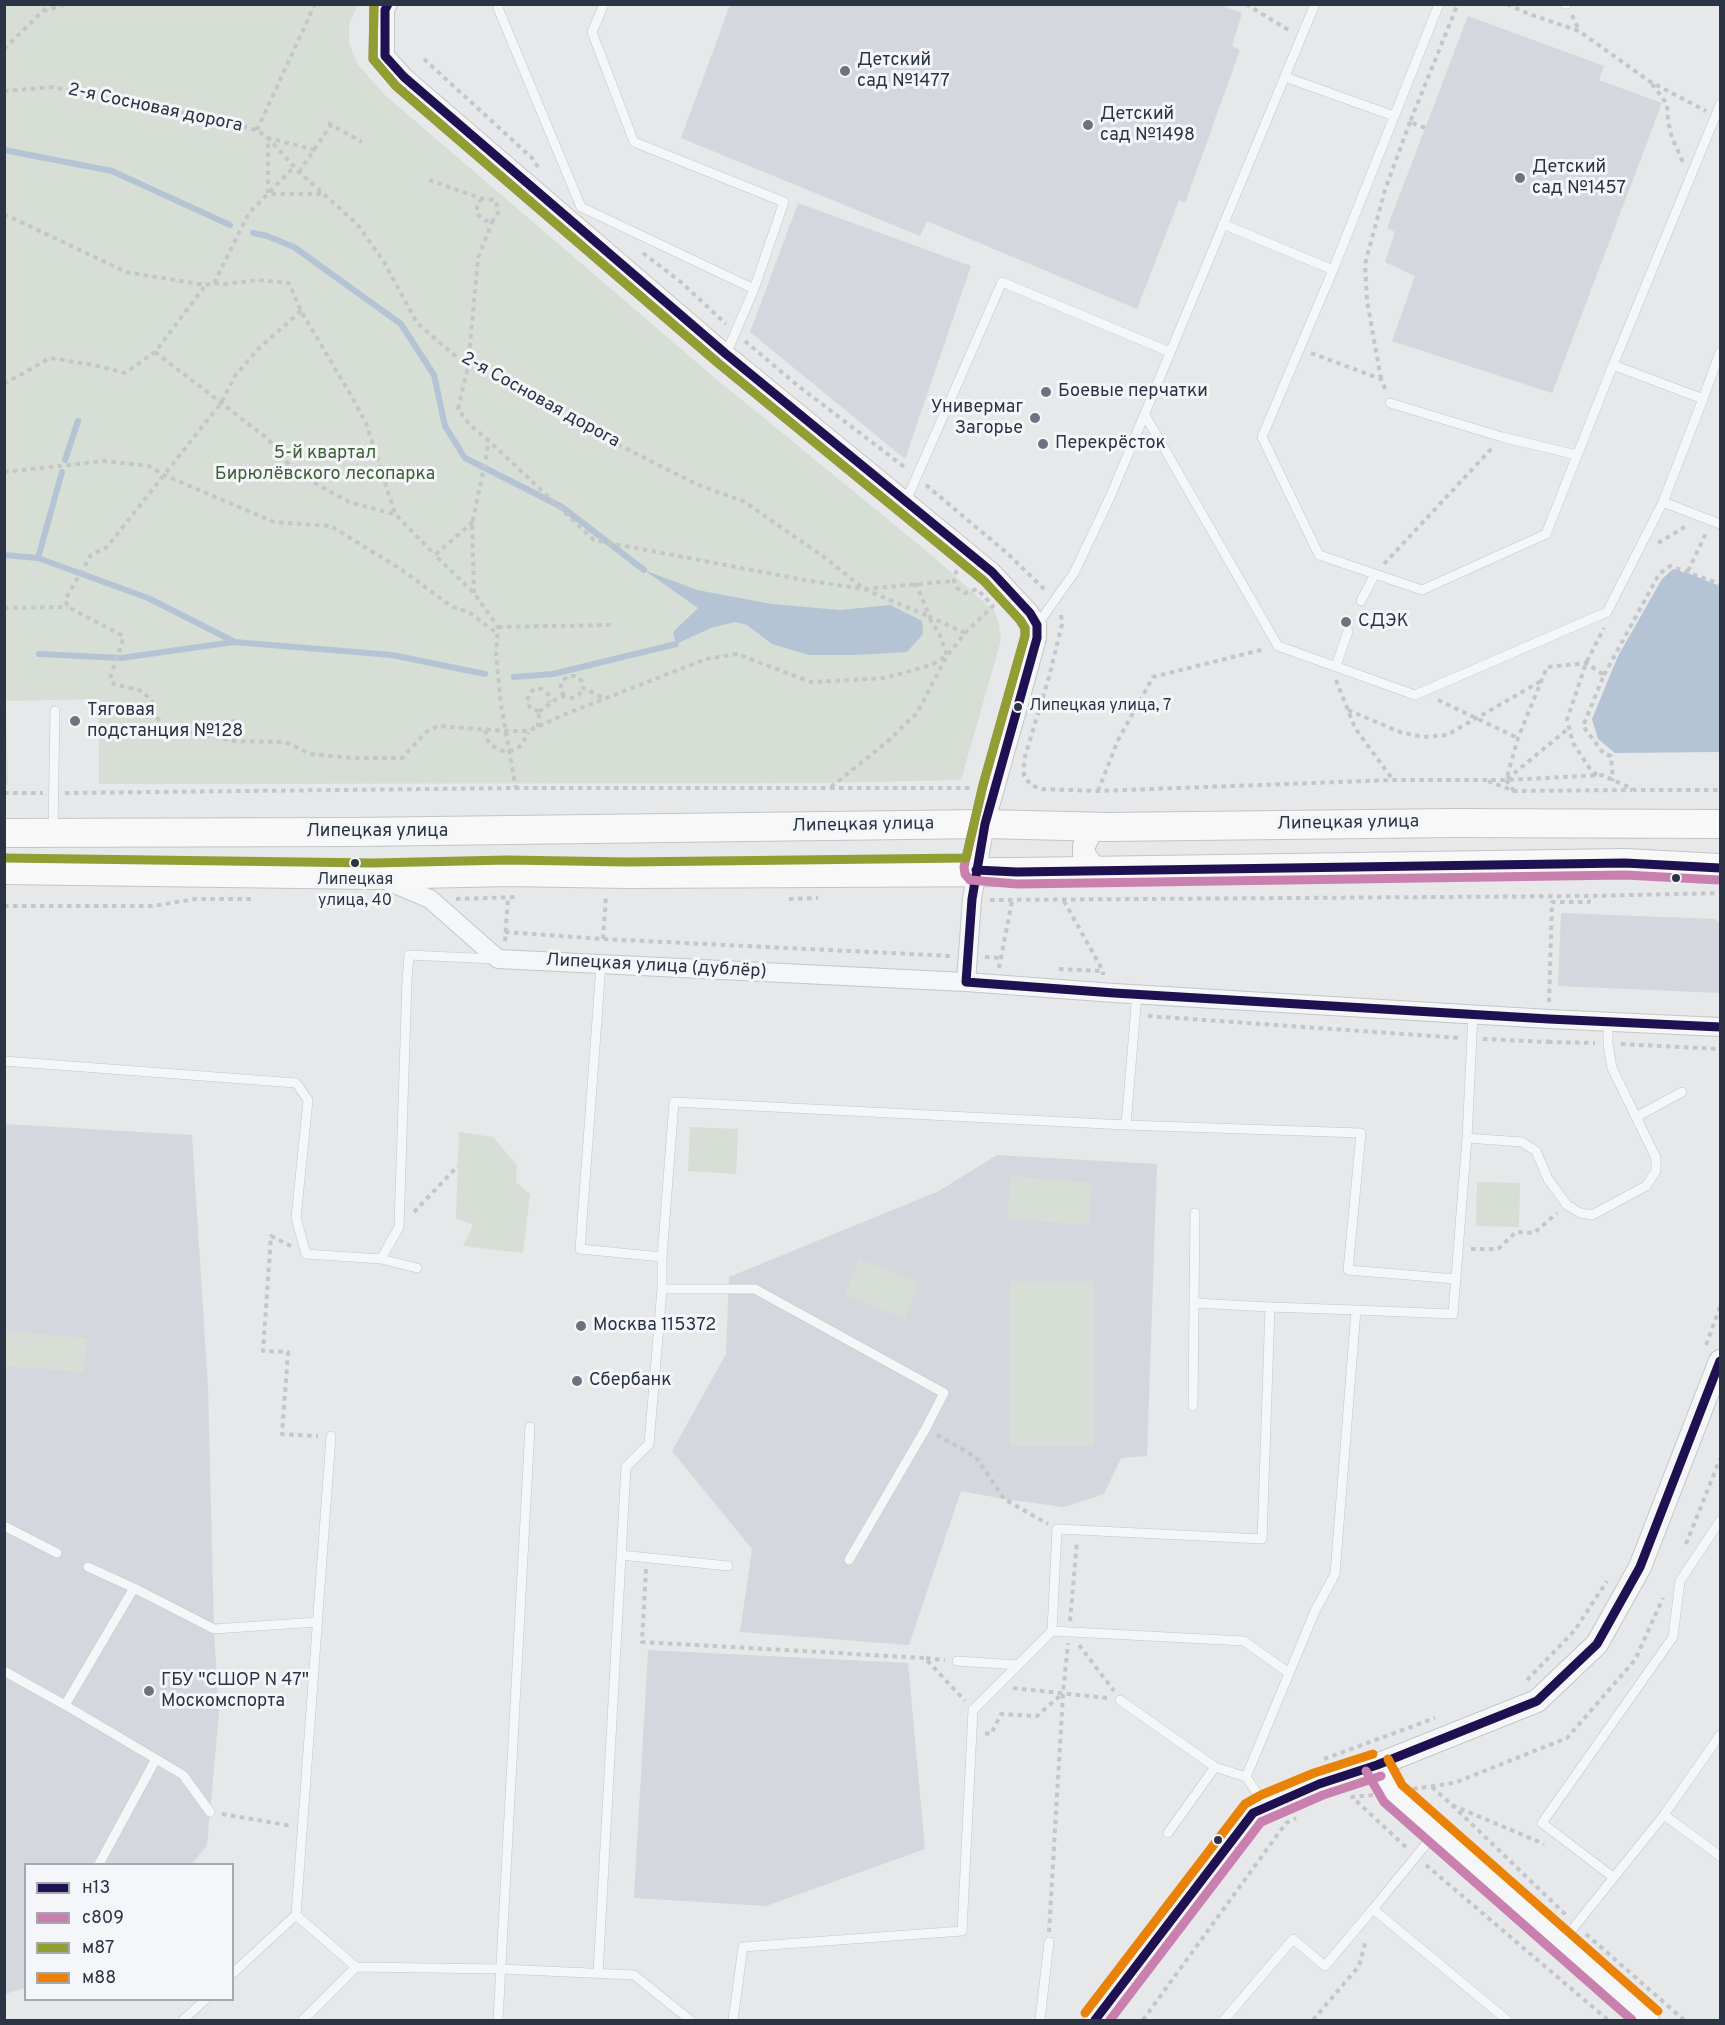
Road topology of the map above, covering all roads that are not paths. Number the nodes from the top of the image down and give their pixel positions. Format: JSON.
{"nodes":[{"id":1,"x":388,"y":4,"type":"edge"},
{"id":2,"x":500,"y":4,"type":"edge"},
{"id":3,"x":604,"y":4,"type":"edge"},
{"id":4,"x":1315,"y":4,"type":"edge"},
{"id":5,"x":1439,"y":4,"type":"edge"},
{"id":6,"x":1284,"y":77,"type":"junction"},
{"id":7,"x":1720,"y":105,"type":"edge"},
{"id":8,"x":1394,"y":116,"type":"junction"},
{"id":9,"x":1223,"y":224,"type":"junction"},
{"id":10,"x":1333,"y":270,"type":"junction"},
{"id":11,"x":754,"y":289,"type":"junction"},
{"id":12,"x":1170,"y":352,"type":"junction"},
{"id":13,"x":1720,"y":352,"type":"edge"},
{"id":14,"x":726,"y":354,"type":"junction"},
{"id":15,"x":1613,"y":364,"type":"junction"},
{"id":16,"x":1703,"y":399,"type":"junction"},
{"id":17,"x":1390,"y":403,"type":"road end"},
{"id":18,"x":1145,"y":415,"type":"junction"},
{"id":19,"x":1577,"y":456,"type":"junction"},
{"id":20,"x":906,"y":501,"type":"junction"},
{"id":21,"x":1663,"y":502,"type":"junction"},
{"id":22,"x":1716,"y":522,"type":"edge"},
{"id":23,"x":1375,"y":574,"type":"junction"},
{"id":24,"x":1362,"y":601,"type":"dead end"},
{"id":25,"x":1037,"y":625,"type":"junction"},
{"id":26,"x":1348,"y":631,"type":"dead end"},
{"id":27,"x":1332,"y":665,"type":"junction"},
{"id":28,"x":55,"y":711,"type":"dead end"},
{"id":29,"x":985,"y":824,"type":"junction"},
{"id":30,"x":1720,"y":824,"type":"edge"},
{"id":31,"x":1107,"y":826,"type":"junction"},
{"id":32,"x":4,"y":833,"type":"edge"},
{"id":33,"x":53,"y":833,"type":"junction"},
{"id":34,"x":1720,"y":868,"type":"edge"},
{"id":35,"x":4,"y":870,"type":"edge"},
{"id":36,"x":38,"y":870,"type":"junction"},
{"id":37,"x":976,"y":870,"type":"junction"},
{"id":38,"x":1107,"y":870,"type":"junction"},
{"id":39,"x":374,"y":875,"type":"junction"},
{"id":40,"x":4,"y":883,"type":"edge"},
{"id":41,"x":498,"y":959,"type":"junction"},
{"id":42,"x":601,"y":965,"type":"junction"},
{"id":43,"x":966,"y":982,"type":"junction"},
{"id":44,"x":1137,"y":994,"type":"junction"},
{"id":45,"x":1473,"y":1014,"type":"junction"},
{"id":46,"x":1608,"y":1022,"type":"junction"},
{"id":47,"x":1720,"y":1027,"type":"edge"},
{"id":48,"x":4,"y":1061,"type":"edge"},
{"id":49,"x":1682,"y":1092,"type":"dead end"},
{"id":50,"x":1636,"y":1117,"type":"junction"},
{"id":51,"x":1126,"y":1125,"type":"junction"},
{"id":52,"x":1467,"y":1138,"type":"junction"},
{"id":53,"x":1194,"y":1213,"type":"dead end"},
{"id":54,"x":662,"y":1257,"type":"junction"},
{"id":55,"x":381,"y":1259,"type":"junction"},
{"id":56,"x":417,"y":1268,"type":"dead end"},
{"id":57,"x":1456,"y":1279,"type":"junction"},
{"id":58,"x":662,"y":1289,"type":"junction"},
{"id":59,"x":1194,"y":1304,"type":"junction"},
{"id":60,"x":1270,"y":1307,"type":"junction"},
{"id":61,"x":1356,"y":1310,"type":"junction"},
{"id":62,"x":1712,"y":1356,"type":"edge"},
{"id":63,"x":1192,"y":1406,"type":"dead end"},
{"id":64,"x":530,"y":1427,"type":"dead end"},
{"id":65,"x":331,"y":1436,"type":"road end"},
{"id":66,"x":1720,"y":1521,"type":"edge"},
{"id":67,"x":6,"y":1527,"type":"dead end"},
{"id":68,"x":57,"y":1553,"type":"dead end"},
{"id":69,"x":621,"y":1554,"type":"junction"},
{"id":70,"x":849,"y":1560,"type":"dead end"},
{"id":71,"x":728,"y":1566,"type":"dead end"},
{"id":72,"x":88,"y":1568,"type":"dead end"},
{"id":73,"x":134,"y":1588,"type":"junction"},
{"id":74,"x":317,"y":1622,"type":"junction"},
{"id":75,"x":1052,"y":1631,"type":"junction"},
{"id":76,"x":957,"y":1661,"type":"road end"},
{"id":77,"x":1018,"y":1665,"type":"junction"},
{"id":78,"x":4,"y":1671,"type":"edge"},
{"id":79,"x":1289,"y":1673,"type":"junction"},
{"id":80,"x":1120,"y":1700,"type":"road end"},
{"id":81,"x":65,"y":1705,"type":"junction"},
{"id":82,"x":1720,"y":1735,"type":"edge"},
{"id":83,"x":156,"y":1759,"type":"junction"},
{"id":84,"x":1377,"y":1765,"type":"junction"},
{"id":85,"x":1215,"y":1767,"type":"junction"},
{"id":86,"x":1246,"y":1777,"type":"junction"},
{"id":87,"x":1266,"y":1806,"type":"junction"},
{"id":88,"x":210,"y":1812,"type":"road end"},
{"id":89,"x":1664,"y":1815,"type":"junction"},
{"id":90,"x":1168,"y":1833,"type":"dead end"},
{"id":91,"x":1436,"y":1833,"type":"junction"},
{"id":92,"x":1720,"y":1856,"type":"edge"},
{"id":93,"x":100,"y":1863,"type":"edge"},
{"id":94,"x":1613,"y":1877,"type":"junction"},
{"id":95,"x":1373,"y":1909,"type":"junction"},
{"id":96,"x":296,"y":1915,"type":"junction"},
{"id":97,"x":1049,"y":1941,"type":"road end"},
{"id":98,"x":1562,"y":1942,"type":"junction"},
{"id":99,"x":356,"y":1967,"type":"junction"},
{"id":100,"x":501,"y":1969,"type":"junction"},
{"id":101,"x":234,"y":1972,"type":"edge"},
{"id":102,"x":598,"y":1973,"type":"junction"},
{"id":103,"x":204,"y":2001,"type":"edge"},
{"id":104,"x":183,"y":2020,"type":"edge"},
{"id":105,"x":303,"y":2020,"type":"edge"},
{"id":106,"x":498,"y":2020,"type":"edge"},
{"id":107,"x":690,"y":2020,"type":"edge"},
{"id":108,"x":734,"y":2020,"type":"edge"},
{"id":109,"x":1040,"y":2020,"type":"edge"},
{"id":110,"x":1095,"y":2020,"type":"edge"},
{"id":111,"x":1224,"y":2020,"type":"edge"},
{"id":112,"x":1507,"y":2020,"type":"edge"},
{"id":113,"x":1650,"y":2020,"type":"edge"}],
"edges":[{"from":1,"to":14,"type":"street"},
{"from":2,"to":11,"type":"lane"},
{"from":3,"to":11,"type":"lane"},
{"from":4,"to":6,"type":"lane"},
{"from":5,"to":8,"type":"lane"},
{"from":6,"to":8,"type":"lane"},
{"from":6,"to":9,"type":"lane"},
{"from":7,"to":15,"type":"lane"},
{"from":8,"to":10,"type":"lane"},
{"from":9,"to":10,"type":"lane"},
{"from":9,"to":12,"type":"lane"},
{"from":10,"to":23,"type":"lane"},
{"from":11,"to":14,"type":"lane"},
{"from":12,"to":18,"type":"lane"},
{"from":12,"to":20,"type":"lane"},
{"from":13,"to":16,"type":"lane"},
{"from":14,"to":20,"type":"street"},
{"from":15,"to":16,"type":"lane"},
{"from":15,"to":19,"type":"lane"},
{"from":16,"to":21,"type":"lane"},
{"from":17,"to":19,"type":"lane"},
{"from":18,"to":25,"type":"lane"},
{"from":18,"to":27,"type":"lane"},
{"from":19,"to":23,"type":"lane"},
{"from":20,"to":25,"type":"street"},
{"from":21,"to":22,"type":"lane"},
{"from":21,"to":27,"type":"lane"},
{"from":23,"to":24,"type":"lane"},
{"from":25,"to":29,"type":"street"},
{"from":26,"to":27,"type":"lane"},
{"from":28,"to":33,"type":"lane"},
{"from":29,"to":31,"type":"main road","name":"Липецкая улица"},
{"from":29,"to":33,"type":"main road","name":"Липецкая улица"},
{"from":29,"to":37,"type":"street"},
{"from":30,"to":31,"type":"main road","name":"Липецкая улица"},
{"from":31,"to":38,"type":"street"},
{"from":32,"to":33,"type":"main road","name":"Липецкая улица"},
{"from":34,"to":38,"type":"main road"},
{"from":35,"to":36,"type":"main road"},
{"from":36,"to":39,"type":"main road"},
{"from":36,"to":40,"type":"street"},
{"from":37,"to":38,"type":"main road"},
{"from":37,"to":39,"type":"main road"},
{"from":37,"to":43,"type":"street"},
{"from":39,"to":41,"type":"street"},
{"from":41,"to":42,"type":"street","name":"Липецкая улица (дублёр)"},
{"from":41,"to":55,"type":"lane"},
{"from":42,"to":43,"type":"street","name":"Липецкая улица (дублёр)"},
{"from":42,"to":54,"type":"lane"},
{"from":43,"to":44,"type":"street","name":"Липецкая улица (дублёр)"},
{"from":44,"to":45,"type":"street","name":"Липецкая улица (дублёр)"},
{"from":44,"to":51,"type":"lane"},
{"from":45,"to":46,"type":"street","name":"Липецкая улица (дублёр)"},
{"from":45,"to":52,"type":"lane"},
{"from":46,"to":47,"type":"street","name":"Липецкая улица (дублёр)"},
{"from":46,"to":50,"type":"lane"},
{"from":48,"to":55,"type":"lane"},
{"from":49,"to":50,"type":"lane"},
{"from":50,"to":52,"type":"lane"},
{"from":51,"to":54,"type":"lane"},
{"from":51,"to":57,"type":"lane"},
{"from":52,"to":57,"type":"lane"},
{"from":53,"to":59,"type":"lane"},
{"from":54,"to":58,"type":"lane"},
{"from":55,"to":56,"type":"lane"},
{"from":57,"to":61,"type":"lane"},
{"from":58,"to":69,"type":"lane"},
{"from":58,"to":70,"type":"lane"},
{"from":59,"to":60,"type":"lane"},
{"from":59,"to":63,"type":"lane"},
{"from":60,"to":61,"type":"lane"},
{"from":60,"to":75,"type":"lane"},
{"from":61,"to":79,"type":"lane"},
{"from":62,"to":84,"type":"street"},
{"from":64,"to":100,"type":"lane"},
{"from":65,"to":74,"type":"lane"},
{"from":66,"to":94,"type":"lane"},
{"from":67,"to":68,"type":"lane"},
{"from":69,"to":71,"type":"lane"},
{"from":69,"to":102,"type":"lane"},
{"from":72,"to":73,"type":"lane"},
{"from":73,"to":74,"type":"lane"},
{"from":73,"to":81,"type":"lane"},
{"from":74,"to":96,"type":"lane"},
{"from":75,"to":77,"type":"lane"},
{"from":75,"to":79,"type":"lane"},
{"from":76,"to":77,"type":"lane"},
{"from":77,"to":108,"type":"lane"},
{"from":78,"to":81,"type":"lane"},
{"from":79,"to":86,"type":"lane"},
{"from":80,"to":85,"type":"lane"},
{"from":81,"to":83,"type":"lane"},
{"from":82,"to":89,"type":"lane"},
{"from":83,"to":88,"type":"lane"},
{"from":83,"to":93,"type":"lane"},
{"from":84,"to":87,"type":"street"},
{"from":84,"to":91,"type":"street"},
{"from":85,"to":86,"type":"lane"},
{"from":85,"to":90,"type":"lane"},
{"from":86,"to":87,"type":"lane"},
{"from":87,"to":110,"type":"street"},
{"from":89,"to":92,"type":"lane"},
{"from":89,"to":94,"type":"lane"},
{"from":91,"to":95,"type":"lane"},
{"from":91,"to":98,"type":"street"},
{"from":94,"to":98,"type":"lane"},
{"from":95,"to":111,"type":"lane"},
{"from":95,"to":112,"type":"lane"},
{"from":96,"to":99,"type":"lane"},
{"from":96,"to":101,"type":"lane"},
{"from":97,"to":109,"type":"lane"},
{"from":98,"to":113,"type":"street"},
{"from":99,"to":100,"type":"lane"},
{"from":99,"to":105,"type":"lane"},
{"from":100,"to":102,"type":"lane"},
{"from":100,"to":106,"type":"lane"},
{"from":102,"to":107,"type":"lane"},
{"from":103,"to":104,"type":"lane"}]}
